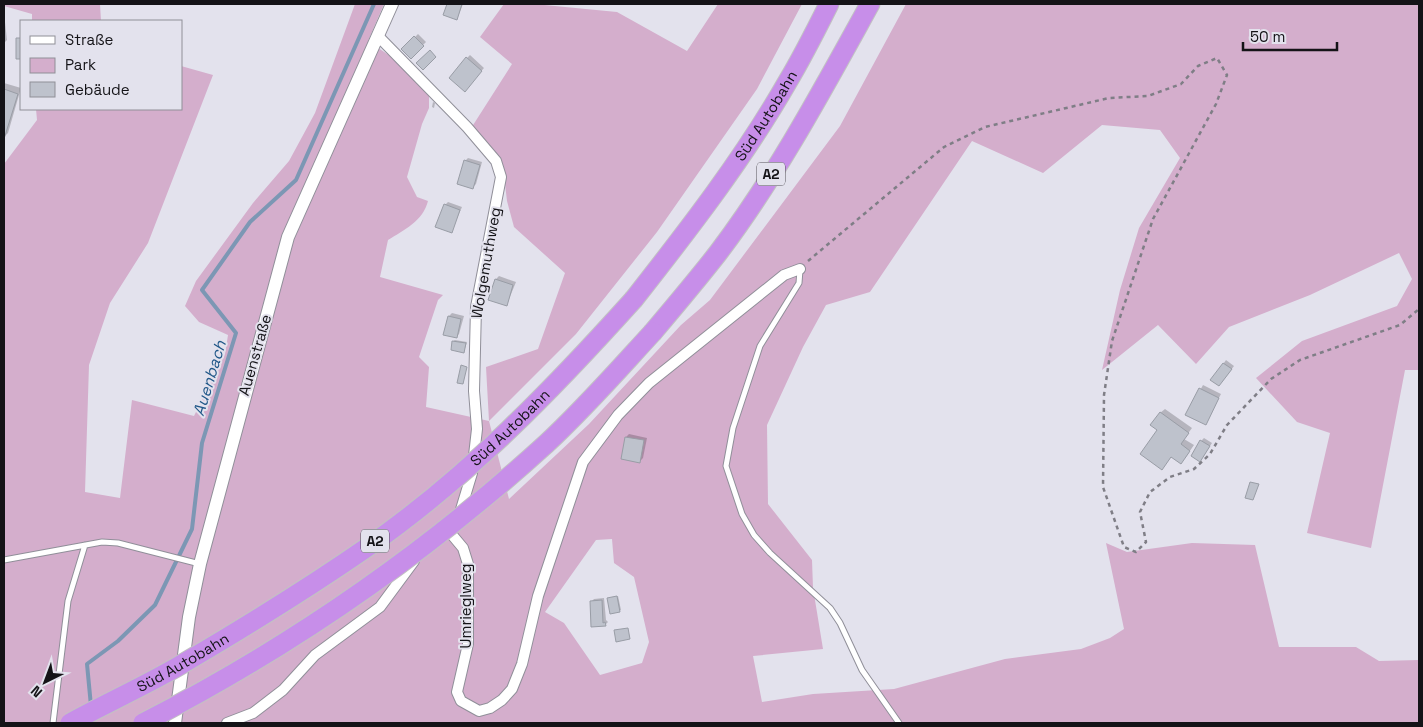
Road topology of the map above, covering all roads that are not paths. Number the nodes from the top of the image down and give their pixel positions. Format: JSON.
{"nodes":[{"id":1,"x":392,"y":4,"type":"edge"},
{"id":2,"x":829,"y":4,"type":"edge"},
{"id":3,"x":870,"y":4,"type":"edge"},
{"id":4,"x":378,"y":36,"type":"junction"},
{"id":5,"x":800,"y":269,"type":"joint"},
{"id":6,"x":453,"y":536,"type":"junction"},
{"id":7,"x":85,"y":544,"type":"junction"},
{"id":8,"x":4,"y":560,"type":"edge"},
{"id":9,"x":200,"y":564,"type":"junction"},
{"id":10,"x":53,"y":723,"type":"edge"},
{"id":11,"x":70,"y":723,"type":"edge"},
{"id":12,"x":142,"y":723,"type":"edge"},
{"id":13,"x":174,"y":723,"type":"edge"},
{"id":14,"x":227,"y":723,"type":"edge"},
{"id":15,"x":898,"y":723,"type":"edge"}],
"edges":[{"from":1,"to":4,"type":"street","name":"Auenstraße"},
{"from":2,"to":11,"type":"highway","name":"Süd Autobahn","number":"A2","bridge":true},
{"from":3,"to":12,"type":"highway","number":"A2","bridge":true},
{"from":4,"to":6,"type":"street","name":"Wolgemuthweg"},
{"from":4,"to":9,"type":"street","name":"Auenstraße"},
{"from":5,"to":6,"type":"street","name":"Umrieglweg"},
{"from":5,"to":15,"type":"lane"},
{"from":6,"to":14,"type":"street"},
{"from":7,"to":8,"type":"lane"},
{"from":7,"to":9,"type":"lane"},
{"from":7,"to":10,"type":"lane"},
{"from":9,"to":13,"type":"street","name":"Auenstraße"}]}
